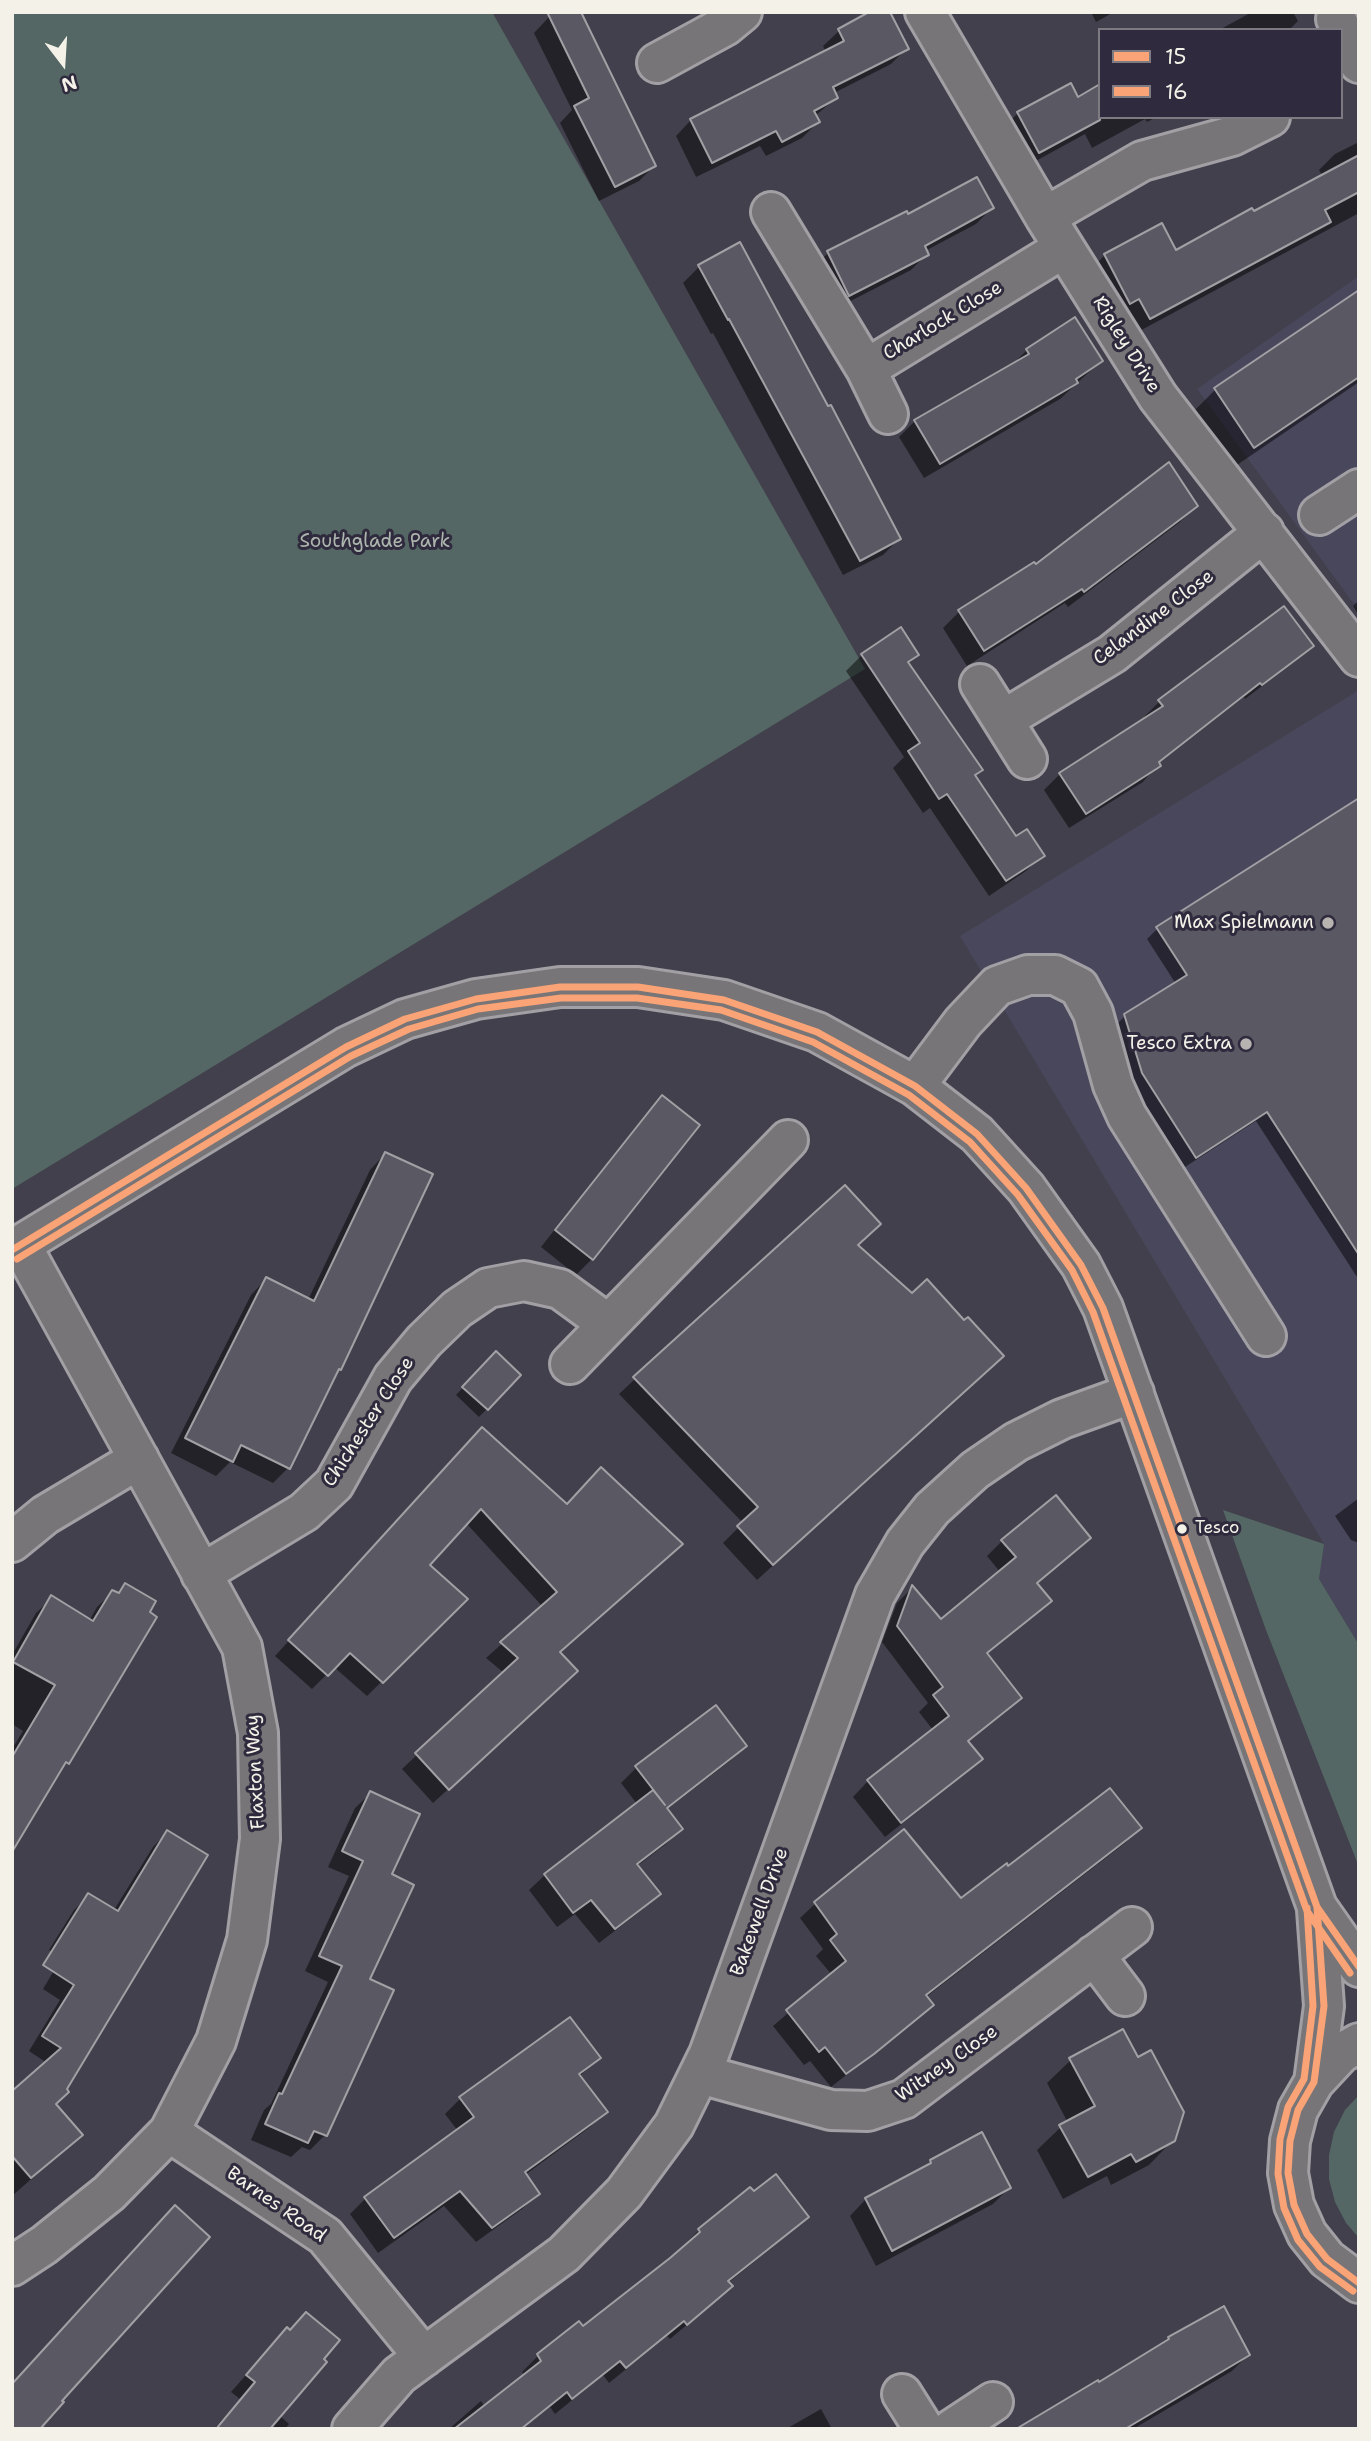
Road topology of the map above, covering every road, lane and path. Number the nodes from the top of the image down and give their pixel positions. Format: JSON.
{"nodes":[{"id":1,"x":741,"y":12,"type":"edge"},
{"id":2,"x":925,"y":12,"type":"edge"},
{"id":3,"x":1336,"y":19,"type":"dead end"},
{"id":4,"x":1340,"y":28,"type":"edge"},
{"id":5,"x":1343,"y":33,"type":"edge"},
{"id":6,"x":657,"y":63,"type":"dead end"},
{"id":7,"x":1358,"y":63,"type":"edge"},
{"id":8,"x":1266,"y":119,"type":"edge"},
{"id":9,"x":771,"y":212,"type":"dead end"},
{"id":10,"x":1054,"y":232,"type":"junction"},
{"id":11,"x":866,"y":369,"type":"junction"},
{"id":12,"x":888,"y":414,"type":"dead end"},
{"id":13,"x":1359,"y":489,"type":"edge"},
{"id":14,"x":1319,"y":516,"type":"dead end"},
{"id":15,"x":1264,"y":532,"type":"junction"},
{"id":16,"x":1359,"y":657,"type":"edge"},
{"id":17,"x":980,"y":684,"type":"dead end"},
{"id":18,"x":1003,"y":720,"type":"junction"},
{"id":19,"x":1027,"y":758,"type":"dead end"},
{"id":20,"x":915,"y":1086,"type":"junction"},
{"id":21,"x":788,"y":1140,"type":"dead end"},
{"id":22,"x":17,"y":1248,"type":"edge"},
{"id":23,"x":608,"y":1324,"type":"junction"},
{"id":24,"x":1266,"y":1336,"type":"dead end"},
{"id":25,"x":570,"y":1364,"type":"dead end"},
{"id":26,"x":1134,"y":1393,"type":"junction"},
{"id":27,"x":139,"y":1460,"type":"junction"},
{"id":28,"x":12,"y":1542,"type":"edge"},
{"id":29,"x":201,"y":1574,"type":"junction"},
{"id":30,"x":1317,"y":1907,"type":"junction"},
{"id":31,"x":1132,"y":1927,"type":"dead end"},
{"id":32,"x":1094,"y":1955,"type":"junction"},
{"id":33,"x":1359,"y":1967,"type":"edge"},
{"id":34,"x":1125,"y":1996,"type":"dead end"},
{"id":35,"x":1359,"y":2043,"type":"edge"},
{"id":36,"x":700,"y":2074,"type":"junction"},
{"id":37,"x":1314,"y":2082,"type":"junction"},
{"id":38,"x":169,"y":2132,"type":"junction"},
{"id":39,"x":12,"y":2266,"type":"edge"},
{"id":40,"x":1359,"y":2283,"type":"edge"},
{"id":41,"x":424,"y":2357,"type":"junction"},
{"id":42,"x":902,"y":2394,"type":"dead end"},
{"id":43,"x":993,"y":2402,"type":"dead end"},
{"id":44,"x":352,"y":2429,"type":"edge"},
{"id":45,"x":924,"y":2429,"type":"edge"},
{"id":46,"x":951,"y":2429,"type":"edge"}],
"edges":[{"from":1,"to":6,"type":"street"},
{"from":2,"to":10,"type":"street","name":"Rigley Drive"},
{"from":3,"to":4,"type":"street"},
{"from":5,"to":7,"type":"street"},
{"from":8,"to":10,"type":"street","name":"Charlock Close"},
{"from":9,"to":11,"type":"street"},
{"from":10,"to":11,"type":"street","name":"Charlock Close"},
{"from":10,"to":15,"type":"street","name":"Rigley Drive"},
{"from":11,"to":12,"type":"street","name":"Charlock Close"},
{"from":13,"to":14,"type":"street"},
{"from":15,"to":16,"type":"street","name":"Rigley Drive"},
{"from":15,"to":18,"type":"street","name":"Celandine Close"},
{"from":17,"to":18,"type":"street"},
{"from":18,"to":19,"type":"street"},
{"from":20,"to":22,"type":"street"},
{"from":20,"to":24,"type":"street"},
{"from":20,"to":26,"type":"street"},
{"from":21,"to":23,"type":"street"},
{"from":22,"to":27,"type":"street","name":"Flaxton Way"},
{"from":23,"to":25,"type":"street"},
{"from":23,"to":29,"type":"street","name":"Chichester Close"},
{"from":26,"to":30,"type":"street"},
{"from":26,"to":36,"type":"street","name":"Bakewell Drive"},
{"from":27,"to":28,"type":"street"},
{"from":27,"to":29,"type":"street","name":"Flaxton Way"},
{"from":29,"to":38,"type":"street","name":"Flaxton Way"},
{"from":30,"to":33,"type":"street"},
{"from":30,"to":37,"type":"street"},
{"from":31,"to":32,"type":"street","name":"Witney Close"},
{"from":32,"to":34,"type":"street"},
{"from":32,"to":36,"type":"street","name":"Witney Close"},
{"from":35,"to":37,"type":"street"},
{"from":36,"to":41,"type":"street","name":"Bakewell Drive"},
{"from":37,"to":40,"type":"street"},
{"from":38,"to":39,"type":"street","name":"Flaxton Way"},
{"from":38,"to":41,"type":"street","name":"Barnes Road"},
{"from":41,"to":44,"type":"street","name":"Bakewell Drive"},
{"from":42,"to":45,"type":"street"},
{"from":43,"to":46,"type":"street"}]}
